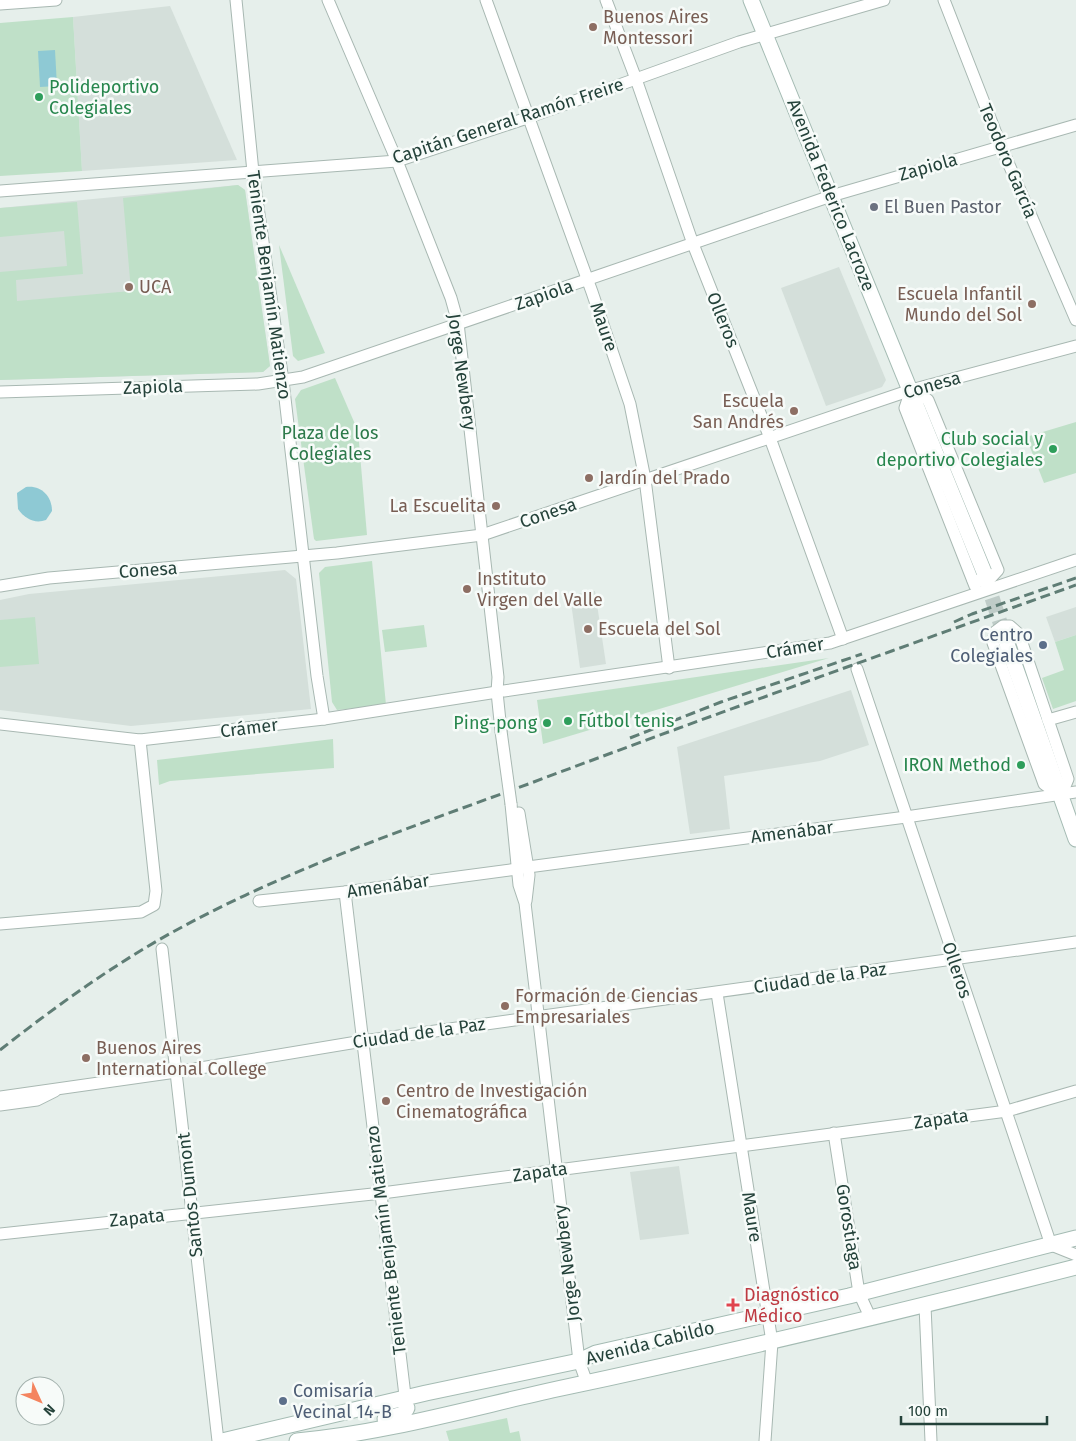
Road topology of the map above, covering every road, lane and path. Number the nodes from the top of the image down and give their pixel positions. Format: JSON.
{"nodes":[{"id":1,"x":56,"y":0,"type":"edge"},
{"id":2,"x":236,"y":0,"type":"edge"},
{"id":3,"x":328,"y":0,"type":"edge"},
{"id":4,"x":486,"y":0,"type":"edge"},
{"id":5,"x":606,"y":0,"type":"edge"},
{"id":6,"x":751,"y":0,"type":"edge"},
{"id":7,"x":884,"y":0,"type":"edge"},
{"id":8,"x":944,"y":0,"type":"edge"},
{"id":9,"x":0,"y":4,"type":"edge"},
{"id":10,"x":766,"y":33,"type":"junction"},
{"id":11,"x":636,"y":79,"type":"junction"},
{"id":12,"x":527,"y":118,"type":"junction"},
{"id":13,"x":1076,"y":125,"type":"edge"},
{"id":14,"x":1001,"y":146,"type":"junction"},
{"id":15,"x":396,"y":161,"type":"junction"},
{"id":16,"x":253,"y":172,"type":"junction"},
{"id":17,"x":0,"y":191,"type":"edge"},
{"id":18,"x":831,"y":196,"type":"junction"},
{"id":19,"x":692,"y":244,"type":"junction"},
{"id":20,"x":588,"y":280,"type":"junction"},
{"id":21,"x":1076,"y":320,"type":"edge"},
{"id":22,"x":458,"y":323,"type":"junction"},
{"id":23,"x":1076,"y":346,"type":"edge"},
{"id":24,"x":283,"y":381,"type":"junction"},
{"id":25,"x":911,"y":390,"type":"junction"},
{"id":26,"x":0,"y":392,"type":"edge"},
{"id":27,"x":770,"y":438,"type":"junction"},
{"id":28,"x":645,"y":479,"type":"junction"},
{"id":29,"x":482,"y":535,"type":"junction"},
{"id":30,"x":304,"y":556,"type":"junction"},
{"id":31,"x":1076,"y":560,"type":"edge"},
{"id":32,"x":979,"y":576,"type":"joint"},
{"id":33,"x":0,"y":586,"type":"edge"},
{"id":34,"x":973,"y":594,"type":"junction"},
{"id":35,"x":843,"y":639,"type":"junction"},
{"id":36,"x":1006,"y":641,"type":"tunnel mouth"},
{"id":37,"x":669,"y":668,"type":"junction"},
{"id":38,"x":857,"y":669,"type":"dead end"},
{"id":39,"x":500,"y":691,"type":"junction"},
{"id":40,"x":1076,"y":712,"type":"edge"},
{"id":41,"x":324,"y":719,"type":"junction"},
{"id":42,"x":1048,"y":720,"type":"junction"},
{"id":43,"x":0,"y":724,"type":"edge"},
{"id":44,"x":140,"y":740,"type":"junction"},
{"id":45,"x":1076,"y":792,"type":"edge"},
{"id":46,"x":1060,"y":796,"type":"junction"},
{"id":47,"x":514,"y":804,"type":"junction"},
{"id":48,"x":906,"y":818,"type":"junction"},
{"id":49,"x":1076,"y":839,"type":"edge"},
{"id":50,"x":523,"y":868,"type":"junction"},
{"id":51,"x":345,"y":892,"type":"junction"},
{"id":52,"x":259,"y":901,"type":"dead end"},
{"id":53,"x":0,"y":924,"type":"edge"},
{"id":54,"x":1076,"y":942,"type":"edge"},
{"id":55,"x":162,"y":949,"type":"dead end"},
{"id":56,"x":953,"y":959,"type":"junction"},
{"id":57,"x":717,"y":993,"type":"junction"},
{"id":58,"x":537,"y":1016,"type":"junction"},
{"id":59,"x":363,"y":1041,"type":"junction"},
{"id":60,"x":176,"y":1072,"type":"junction"},
{"id":61,"x":60,"y":1087,"type":"junction"},
{"id":62,"x":1076,"y":1091,"type":"edge"},
{"id":63,"x":0,"y":1097,"type":"edge"},
{"id":64,"x":0,"y":1105,"type":"edge"},
{"id":65,"x":1007,"y":1111,"type":"junction"},
{"id":66,"x":834,"y":1133,"type":"junction"},
{"id":67,"x":742,"y":1145,"type":"junction"},
{"id":68,"x":557,"y":1169,"type":"junction"},
{"id":69,"x":382,"y":1194,"type":"junction"},
{"id":70,"x":192,"y":1212,"type":"junction"},
{"id":71,"x":0,"y":1234,"type":"edge"},
{"id":72,"x":1076,"y":1238,"type":"edge"},
{"id":73,"x":1051,"y":1244,"type":"junction"},
{"id":74,"x":1076,"y":1255,"type":"edge"},
{"id":75,"x":1076,"y":1266,"type":"edge"},
{"id":76,"x":859,"y":1293,"type":"junction"},
{"id":77,"x":925,"y":1306,"type":"junction"},
{"id":78,"x":768,"y":1314,"type":"junction"},
{"id":79,"x":871,"y":1319,"type":"junction"},
{"id":80,"x":772,"y":1342,"type":"junction"},
{"id":81,"x":579,"y":1361,"type":"junction"},
{"id":82,"x":587,"y":1383,"type":"junction"},
{"id":83,"x":406,"y":1403,"type":"junction"},
{"id":84,"x":218,"y":1441,"type":"edge"},
{"id":85,"x":222,"y":1441,"type":"edge"},
{"id":86,"x":297,"y":1441,"type":"edge"},
{"id":87,"x":765,"y":1441,"type":"edge"},
{"id":88,"x":931,"y":1441,"type":"edge"}],
"edges":[{"from":1,"to":9,"type":"street"},
{"from":2,"to":16,"type":"street","name":"Teniente Benjamín Matienzo"},
{"from":3,"to":15,"type":"street","name":"Jorge Newbery"},
{"from":4,"to":12,"type":"street","name":"Maure"},
{"from":5,"to":11,"type":"street","name":"Olleros"},
{"from":6,"to":10,"type":"main road","name":"Avenida Federico Lacroze"},
{"from":7,"to":10,"type":"street","name":"Capitán General Ramón Freire"},
{"from":8,"to":14,"type":"street","name":"Teodoro García"},
{"from":10,"to":11,"type":"street","name":"Capitán General Ramón Freire"},
{"from":10,"to":18,"type":"main road","name":"Avenida Federico Lacroze"},
{"from":11,"to":12,"type":"street","name":"Capitán General Ramón Freire"},
{"from":11,"to":19,"type":"street","name":"Olleros"},
{"from":12,"to":15,"type":"street","name":"Capitán General Ramón Freire"},
{"from":12,"to":20,"type":"street","name":"Maure"},
{"from":13,"to":14,"type":"street","name":"Zapiola"},
{"from":14,"to":18,"type":"street","name":"Zapiola"},
{"from":14,"to":21,"type":"street","name":"Teodoro García"},
{"from":15,"to":16,"type":"street","name":"Capitán General Ramón Freire"},
{"from":15,"to":22,"type":"street","name":"Jorge Newbery"},
{"from":16,"to":17,"type":"street","name":"Capitán General Ramón Freire"},
{"from":16,"to":24,"type":"street","name":"Teniente Benjamín Matienzo"},
{"from":18,"to":19,"type":"street","name":"Zapiola"},
{"from":18,"to":25,"type":"main road","name":"Avenida Federico Lacroze"},
{"from":19,"to":20,"type":"street","name":"Zapiola"},
{"from":19,"to":27,"type":"street","name":"Olleros"},
{"from":20,"to":22,"type":"street","name":"Zapiola"},
{"from":20,"to":28,"type":"street","name":"Maure"},
{"from":22,"to":24,"type":"street","name":"Zapiola"},
{"from":22,"to":29,"type":"street","name":"Jorge Newbery"},
{"from":23,"to":25,"type":"street","name":"Conesa"},
{"from":24,"to":26,"type":"street","name":"Zapiola"},
{"from":24,"to":30,"type":"street","name":"Teniente Benjamín Matienzo"},
{"from":25,"to":27,"type":"street","name":"Conesa"},
{"from":25,"to":32,"type":"main road","name":"Avenida Federico Lacroze"},
{"from":27,"to":28,"type":"street","name":"Conesa"},
{"from":27,"to":35,"type":"street","name":"Olleros"},
{"from":28,"to":29,"type":"street","name":"Conesa"},
{"from":28,"to":37,"type":"street","name":"Maure"},
{"from":29,"to":30,"type":"street","name":"Conesa"},
{"from":29,"to":39,"type":"street","name":"Jorge Newbery"},
{"from":30,"to":33,"type":"street","name":"Conesa"},
{"from":30,"to":41,"type":"street","name":"Teniente Benjamín Matienzo"},
{"from":31,"to":34,"type":"street","name":"Crámer"},
{"from":32,"to":34,"type":"street","name":"Avenida Federico Lacroze"},
{"from":34,"to":35,"type":"street","name":"Crámer"},
{"from":35,"to":37,"type":"street","name":"Crámer"},
{"from":36,"to":46,"type":"main road"},
{"from":37,"to":39,"type":"street","name":"Crámer"},
{"from":38,"to":48,"type":"street","name":"Olleros"},
{"from":39,"to":41,"type":"street","name":"Crámer"},
{"from":39,"to":47,"type":"street","name":"Jorge Newbery","bridge":true},
{"from":40,"to":42,"type":"street"},
{"from":41,"to":44,"type":"street","name":"Crámer"},
{"from":42,"to":46,"type":"street"},
{"from":42,"to":46,"type":"street"},
{"from":43,"to":44,"type":"street","name":"Crámer"},
{"from":44,"to":53,"type":"street"},
{"from":45,"to":46,"type":"street","name":"Amenábar"},
{"from":46,"to":48,"type":"street","name":"Amenábar"},
{"from":46,"to":49,"type":"main road"},
{"from":47,"to":50,"type":"street"},
{"from":47,"to":50,"type":"street"},
{"from":48,"to":50,"type":"street","name":"Amenábar"},
{"from":48,"to":56,"type":"street","name":"Olleros"},
{"from":50,"to":51,"type":"street","name":"Amenábar"},
{"from":50,"to":58,"type":"street","name":"Jorge Newbery"},
{"from":51,"to":52,"type":"street","name":"Amenábar"},
{"from":51,"to":59,"type":"street","name":"Teniente Benjamín Matienzo"},
{"from":54,"to":56,"type":"street","name":"Ciudad de la Paz"},
{"from":55,"to":60,"type":"street","name":"Santos Dumont"},
{"from":56,"to":57,"type":"street","name":"Ciudad de la Paz"},
{"from":56,"to":65,"type":"street","name":"Olleros"},
{"from":57,"to":58,"type":"street","name":"Ciudad de la Paz"},
{"from":57,"to":67,"type":"street","name":"Maure"},
{"from":58,"to":59,"type":"street","name":"Ciudad de la Paz"},
{"from":58,"to":68,"type":"street","name":"Jorge Newbery"},
{"from":59,"to":60,"type":"street","name":"Ciudad de la Paz"},
{"from":59,"to":69,"type":"street","name":"Teniente Benjamín Matienzo"},
{"from":60,"to":61,"type":"street","name":"Ciudad de la Paz"},
{"from":60,"to":70,"type":"street","name":"Santos Dumont"},
{"from":61,"to":63,"type":"street","name":"Ciudad de la Paz"},
{"from":61,"to":64,"type":"street","name":"Ciudad de la Paz"},
{"from":62,"to":65,"type":"street","name":"Zapata"},
{"from":65,"to":66,"type":"street","name":"Zapata"},
{"from":65,"to":73,"type":"street","name":"Olleros"},
{"from":66,"to":67,"type":"street","name":"Zapata"},
{"from":66,"to":76,"type":"street","name":"Gorostiaga"},
{"from":67,"to":68,"type":"street","name":"Zapata"},
{"from":67,"to":78,"type":"street","name":"Maure"},
{"from":68,"to":69,"type":"street","name":"Zapata"},
{"from":68,"to":81,"type":"street","name":"Jorge Newbery"},
{"from":69,"to":70,"type":"street","name":"Zapata"},
{"from":69,"to":83,"type":"street","name":"Teniente Benjamín Matienzo"},
{"from":70,"to":71,"type":"street","name":"Zapata"},
{"from":70,"to":84,"type":"street","name":"Santos Dumont"},
{"from":72,"to":73,"type":"main road","name":"Avenida Cabildo"},
{"from":73,"to":74,"type":"street"},
{"from":73,"to":76,"type":"main road","name":"Avenida Cabildo"},
{"from":75,"to":77,"type":"main road","name":"Avenida Cabildo"},
{"from":76,"to":78,"type":"main road","name":"Avenida Cabildo"},
{"from":76,"to":79,"type":"street","name":"Gorostiaga"},
{"from":77,"to":79,"type":"main road","name":"Avenida Cabildo"},
{"from":77,"to":88,"type":"street"},
{"from":78,"to":80,"type":"street","name":"Maure"},
{"from":78,"to":81,"type":"main road","name":"Avenida Cabildo"},
{"from":79,"to":80,"type":"main road","name":"Avenida Cabildo"},
{"from":80,"to":82,"type":"main road","name":"Avenida Cabildo"},
{"from":80,"to":87,"type":"street","name":"Maure"},
{"from":81,"to":82,"type":"street","name":"Jorge Newbery"},
{"from":81,"to":83,"type":"main road","name":"Avenida Cabildo"},
{"from":82,"to":86,"type":"main road","name":"Avenida Cabildo"},
{"from":83,"to":85,"type":"main road","name":"Avenida Cabildo"},
{"from":83,"to":86,"type":"main road"}]}
